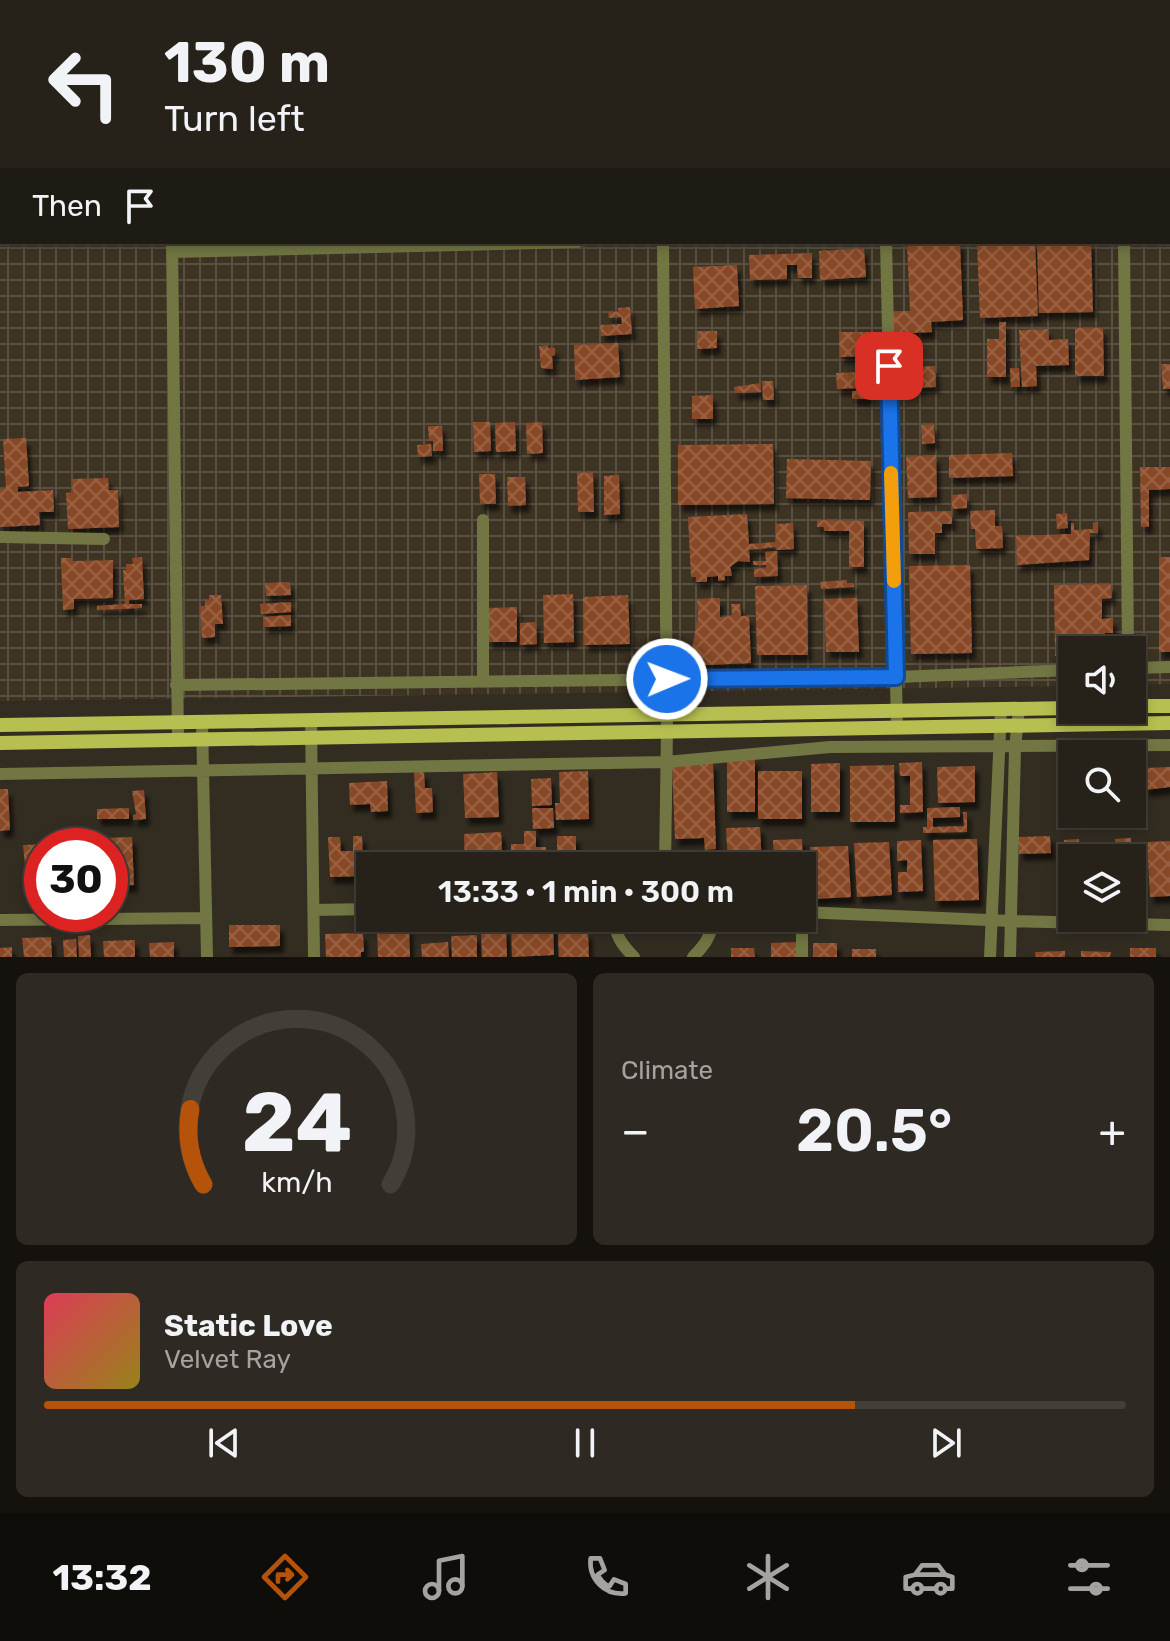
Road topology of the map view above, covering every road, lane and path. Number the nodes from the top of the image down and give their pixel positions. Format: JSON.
{"nodes":[{"id":1,"x":415,"y":244,"type":"edge"},
{"id":2,"x":663,"y":244,"type":"edge"},
{"id":3,"x":886,"y":244,"type":"edge"},
{"id":4,"x":1124,"y":244,"type":"edge"},
{"id":5,"x":172,"y":247,"type":"edge"},
{"id":6,"x":483,"y":520,"type":"dead end"},
{"id":7,"x":0,"y":537,"type":"edge"},
{"id":8,"x":104,"y":539,"type":"dead end"},
{"id":9,"x":1128,"y":636,"type":"edge"},
{"id":10,"x":1170,"y":667,"type":"edge"},
{"id":11,"x":1146,"y":668,"type":"edge"},
{"id":12,"x":1058,"y":671,"type":"edge"},
{"id":13,"x":896,"y":677,"type":"junction"},
{"id":14,"x":667,"y":679,"type":"junction"},
{"id":15,"x":483,"y":681,"type":"junction"},
{"id":16,"x":176,"y":685,"type":"junction"},
{"id":17,"x":1146,"y":706,"type":"edge"},
{"id":18,"x":1170,"y":706,"type":"edge"},
{"id":19,"x":1058,"y":708,"type":"edge"},
{"id":20,"x":1001,"y":709,"type":"junction"},
{"id":21,"x":1019,"y":709,"type":"junction"},
{"id":22,"x":667,"y":712,"type":"junction"},
{"id":23,"x":896,"y":719,"type":"junction"},
{"id":24,"x":311,"y":720,"type":"junction"},
{"id":25,"x":202,"y":722,"type":"junction"},
{"id":26,"x":176,"y":723,"type":"junction"},
{"id":27,"x":1170,"y":723,"type":"edge"},
{"id":28,"x":0,"y":725,"type":"edge"},
{"id":29,"x":1000,"y":725,"type":"junction"},
{"id":30,"x":1019,"y":725,"type":"junction"},
{"id":31,"x":667,"y":730,"type":"junction"},
{"id":32,"x":311,"y":737,"type":"junction"},
{"id":33,"x":202,"y":739,"type":"junction"},
{"id":34,"x":178,"y":740,"type":"junction"},
{"id":35,"x":0,"y":743,"type":"edge"},
{"id":36,"x":1170,"y":745,"type":"edge"},
{"id":37,"x":997,"y":747,"type":"junction"},
{"id":38,"x":1015,"y":748,"type":"junction"},
{"id":39,"x":666,"y":762,"type":"junction"},
{"id":40,"x":312,"y":768,"type":"junction"},
{"id":41,"x":203,"y":771,"type":"junction"},
{"id":42,"x":0,"y":774,"type":"edge"},
{"id":43,"x":665,"y":852,"type":"edge"},
{"id":44,"x":356,"y":909,"type":"edge"},
{"id":45,"x":314,"y":910,"type":"junction"},
{"id":46,"x":816,"y":913,"type":"edge"},
{"id":47,"x":206,"y":918,"type":"junction"},
{"id":48,"x":0,"y":920,"type":"edge"},
{"id":49,"x":991,"y":920,"type":"junction"},
{"id":50,"x":1011,"y":921,"type":"junction"},
{"id":51,"x":1170,"y":925,"type":"edge"},
{"id":52,"x":616,"y":932,"type":"edge"},
{"id":53,"x":711,"y":932,"type":"edge"},
{"id":54,"x":802,"y":932,"type":"edge"},
{"id":55,"x":207,"y":957,"type":"edge"},
{"id":56,"x":314,"y":957,"type":"edge"},
{"id":57,"x":634,"y":957,"type":"edge"},
{"id":58,"x":693,"y":957,"type":"edge"},
{"id":59,"x":802,"y":957,"type":"edge"},
{"id":60,"x":990,"y":957,"type":"edge"},
{"id":61,"x":1010,"y":957,"type":"edge"}],
"edges":[{"from":1,"to":5,"type":"street"},
{"from":2,"to":14,"type":"street"},
{"from":3,"to":13,"type":"street"},
{"from":4,"to":9,"type":"street"},
{"from":5,"to":16,"type":"street"},
{"from":6,"to":15,"type":"street"},
{"from":7,"to":8,"type":"street"},
{"from":10,"to":11,"type":"street"},
{"from":12,"to":13,"type":"street"},
{"from":13,"to":14,"type":"street"},
{"from":13,"to":23,"type":"street"},
{"from":14,"to":15,"type":"street"},
{"from":14,"to":22,"type":"street"},
{"from":15,"to":16,"type":"street"},
{"from":16,"to":26,"type":"street"},
{"from":17,"to":18,"type":"main road"},
{"from":19,"to":21,"type":"main road"},
{"from":20,"to":21,"type":"main road"},
{"from":20,"to":23,"type":"main road"},
{"from":20,"to":29,"type":"street"},
{"from":21,"to":30,"type":"street"},
{"from":22,"to":23,"type":"main road"},
{"from":22,"to":24,"type":"main road"},
{"from":22,"to":31,"type":"street"},
{"from":23,"to":29,"type":"main road"},
{"from":23,"to":31,"type":"main road"},
{"from":24,"to":25,"type":"main road"},
{"from":24,"to":32,"type":"street"},
{"from":25,"to":26,"type":"main road"},
{"from":25,"to":33,"type":"street"},
{"from":26,"to":28,"type":"main road"},
{"from":26,"to":34,"type":"street"},
{"from":27,"to":30,"type":"main road"},
{"from":29,"to":30,"type":"main road"},
{"from":29,"to":37,"type":"street"},
{"from":30,"to":38,"type":"street"},
{"from":31,"to":32,"type":"main road"},
{"from":31,"to":39,"type":"street"},
{"from":32,"to":33,"type":"main road"},
{"from":32,"to":40,"type":"street"},
{"from":33,"to":34,"type":"main road"},
{"from":33,"to":41,"type":"street"},
{"from":34,"to":35,"type":"main road"},
{"from":36,"to":38,"type":"street"},
{"from":37,"to":38,"type":"street"},
{"from":37,"to":39,"type":"street"},
{"from":37,"to":49,"type":"street"},
{"from":38,"to":50,"type":"street"},
{"from":39,"to":40,"type":"street"},
{"from":39,"to":43,"type":"street"},
{"from":40,"to":41,"type":"street"},
{"from":40,"to":45,"type":"street"},
{"from":41,"to":42,"type":"street"},
{"from":41,"to":47,"type":"street"},
{"from":44,"to":45,"type":"street"},
{"from":45,"to":56,"type":"street"},
{"from":46,"to":49,"type":"street"},
{"from":47,"to":48,"type":"street"},
{"from":47,"to":55,"type":"street"},
{"from":49,"to":50,"type":"street"},
{"from":49,"to":60,"type":"street"},
{"from":50,"to":51,"type":"street"},
{"from":50,"to":61,"type":"street"},
{"from":52,"to":57,"type":"street"},
{"from":53,"to":58,"type":"street"},
{"from":54,"to":59,"type":"street"}]}
